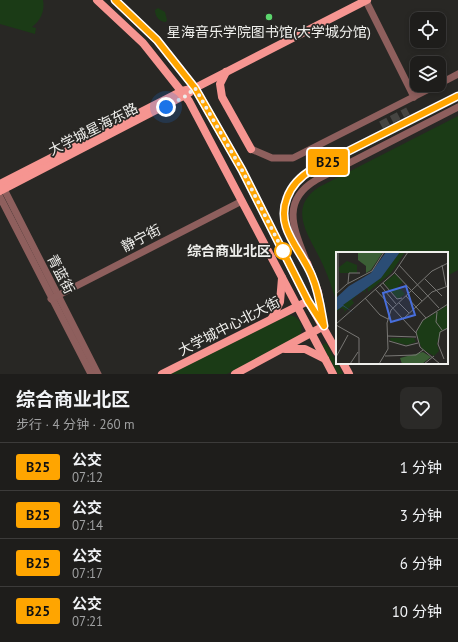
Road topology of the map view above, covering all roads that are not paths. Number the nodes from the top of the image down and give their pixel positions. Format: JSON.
{"nodes":[{"id":1,"x":97,"y":0,"type":"edge"},
{"id":2,"x":116,"y":0,"type":"edge"},
{"id":3,"x":366,"y":0,"type":"edge"},
{"id":4,"x":226,"y":72,"type":"junction"},
{"id":5,"x":458,"y":74,"type":"edge"},
{"id":6,"x":446,"y":81,"type":"edge"},
{"id":7,"x":195,"y":88,"type":"junction"},
{"id":8,"x":424,"y":92,"type":"edge"},
{"id":9,"x":184,"y":93,"type":"junction"},
{"id":10,"x":414,"y":97,"type":"junction"},
{"id":11,"x":458,"y":107,"type":"edge"},
{"id":12,"x":251,"y":149,"type":"joint"},
{"id":13,"x":1,"y":190,"type":"edge"},
{"id":14,"x":242,"y":201,"type":"junction"},
{"id":15,"x":307,"y":263,"type":"joint"},
{"id":16,"x":282,"y":278,"type":"junction"},
{"id":17,"x":54,"y":298,"type":"junction"},
{"id":18,"x":308,"y":301,"type":"junction"},
{"id":19,"x":297,"y":306,"type":"junction"},
{"id":20,"x":272,"y":318,"type":"junction"},
{"id":21,"x":324,"y":326,"type":"junction"},
{"id":22,"x":311,"y":333,"type":"junction"},
{"id":23,"x":284,"y":349,"type":"junction"},
{"id":24,"x":336,"y":350,"type":"edge"},
{"id":25,"x":326,"y":361,"type":"junction"},
{"id":26,"x":344,"y":364,"type":"edge"},
{"id":27,"x":90,"y":374,"type":"edge"},
{"id":28,"x":98,"y":374,"type":"edge"},
{"id":29,"x":162,"y":374,"type":"edge"},
{"id":30,"x":235,"y":374,"type":"edge"},
{"id":31,"x":333,"y":374,"type":"edge"},
{"id":32,"x":349,"y":374,"type":"edge"}],
"edges":[{"from":1,"to":9,"type":"main road"},
{"from":2,"to":7,"type":"main road"},
{"from":3,"to":4,"type":"main road","name":"大学城星海东路"},
{"from":3,"to":10,"type":"street"},
{"from":4,"to":7,"type":"main road","name":"大学城星海东路"},
{"from":4,"to":12,"type":"main road"},
{"from":5,"to":6,"type":"street"},
{"from":7,"to":9,"type":"main road","name":"大学城星海东路"},
{"from":7,"to":18,"type":"main road"},
{"from":8,"to":10,"type":"street"},
{"from":9,"to":13,"type":"main road","name":"大学城星海东路"},
{"from":9,"to":14,"type":"main road"},
{"from":10,"to":12,"type":"street"},
{"from":11,"to":15,"type":"street"},
{"from":13,"to":17,"type":"street","name":"青蓝街"},
{"from":14,"to":16,"type":"main road"},
{"from":14,"to":17,"type":"street","name":"静宁街"},
{"from":15,"to":21,"type":"main road"},
{"from":16,"to":19,"type":"main road"},
{"from":16,"to":20,"type":"main road"},
{"from":17,"to":27,"type":"street","name":"青蓝街"},
{"from":17,"to":28,"type":"street","name":"青蓝街"},
{"from":18,"to":19,"type":"main road","name":"大学城中心北大街"},
{"from":18,"to":21,"type":"main road"},
{"from":19,"to":20,"type":"main road","name":"大学城中心北大街"},
{"from":19,"to":22,"type":"main road"},
{"from":20,"to":29,"type":"main road","name":"大学城中心北大街"},
{"from":21,"to":22,"type":"main road"},
{"from":21,"to":24,"type":"main road"},
{"from":22,"to":23,"type":"main road"},
{"from":22,"to":25,"type":"main road"},
{"from":23,"to":25,"type":"main road"},
{"from":23,"to":30,"type":"main road"},
{"from":25,"to":31,"type":"main road"},
{"from":26,"to":32,"type":"main road"}]}
